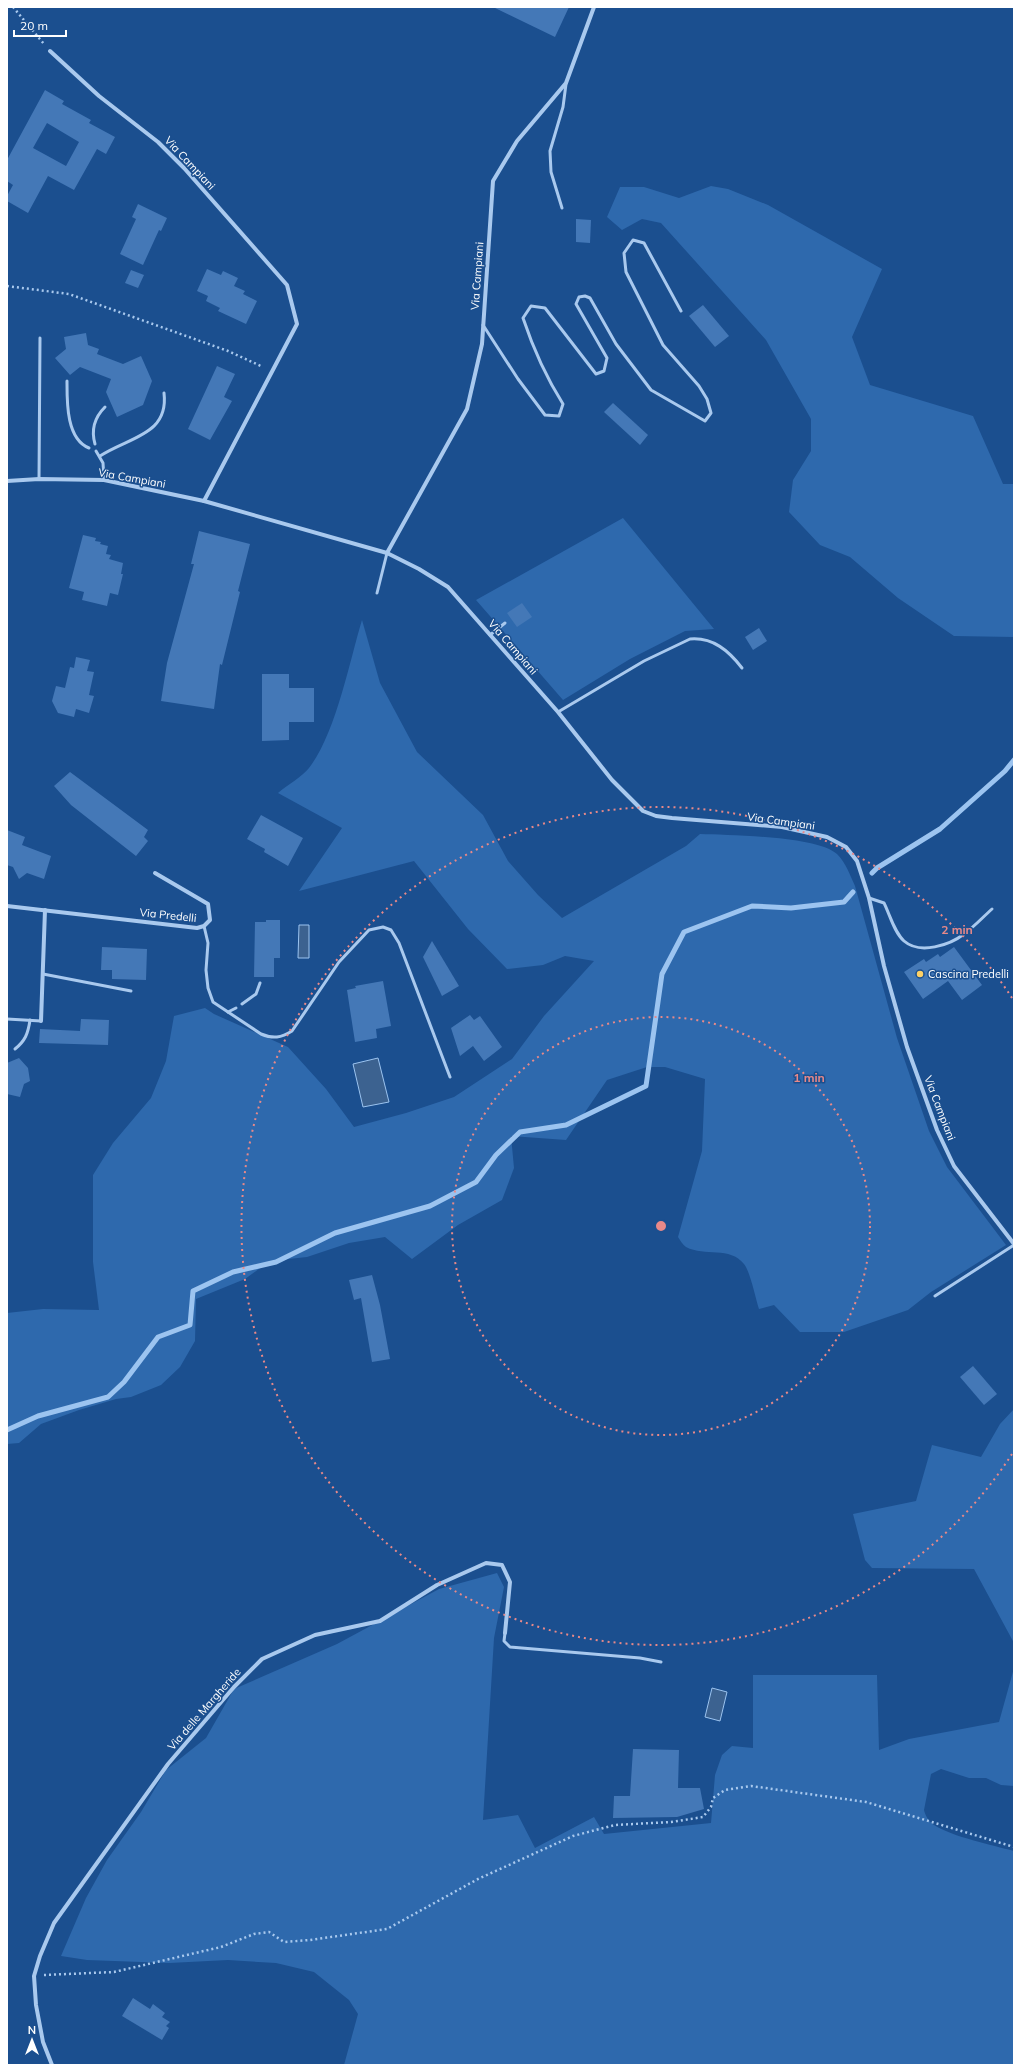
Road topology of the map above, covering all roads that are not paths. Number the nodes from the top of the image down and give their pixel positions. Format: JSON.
{"nodes":[{"id":1,"x":594,"y":7,"type":"edge"},
{"id":2,"x":50,"y":50,"type":"road end"},
{"id":3,"x":566,"y":82,"type":"junction"},
{"id":4,"x":562,"y":208,"type":"dead end"},
{"id":5,"x":681,"y":311,"type":"dead end"},
{"id":6,"x":483,"y":325,"type":"junction"},
{"id":7,"x":40,"y":338,"type":"dead end"},
{"id":8,"x":67,"y":381,"type":"dead end"},
{"id":9,"x":164,"y":393,"type":"dead end"},
{"id":10,"x":105,"y":407,"type":"dead end"},
{"id":11,"x":95,"y":444,"type":"dead end"},
{"id":12,"x":89,"y":448,"type":"dead end"},
{"id":13,"x":96,"y":452,"type":"dead end"},
{"id":14,"x":100,"y":456,"type":"junction"},
{"id":15,"x":39,"y":478,"type":"junction"},
{"id":16,"x":104,"y":480,"type":"junction"},
{"id":17,"x":7,"y":481,"type":"edge"},
{"id":18,"x":204,"y":502,"type":"junction"},
{"id":19,"x":387,"y":553,"type":"junction"},
{"id":20,"x":377,"y":593,"type":"dead end"},
{"id":21,"x":505,"y":623,"type":"dead end"},
{"id":22,"x":490,"y":635,"type":"junction"},
{"id":23,"x":742,"y":668,"type":"dead end"},
{"id":24,"x":558,"y":712,"type":"junction"},
{"id":25,"x":155,"y":873,"type":"dead end"},
{"id":26,"x":869,"y":898,"type":"junction"},
{"id":27,"x":7,"y":906,"type":"edge"},
{"id":28,"x":992,"y":909,"type":"dead end"},
{"id":29,"x":45,"y":910,"type":"junction"},
{"id":30,"x":204,"y":926,"type":"junction"},
{"id":31,"x":43,"y":974,"type":"junction"},
{"id":32,"x":260,"y":983,"type":"dead end"},
{"id":33,"x":131,"y":991,"type":"dead end"},
{"id":34,"x":242,"y":1004,"type":"dead end"},
{"id":35,"x":236,"y":1008,"type":"dead end"},
{"id":36,"x":228,"y":1012,"type":"junction"},
{"id":37,"x":7,"y":1019,"type":"edge"},
{"id":38,"x":30,"y":1020,"type":"junction"},
{"id":39,"x":41,"y":1021,"type":"joint"},
{"id":40,"x":15,"y":1049,"type":"dead end"},
{"id":41,"x":450,"y":1077,"type":"dead end"},
{"id":42,"x":1014,"y":1244,"type":"edge"},
{"id":43,"x":935,"y":1296,"type":"dead end"},
{"id":44,"x":505,"y":1633,"type":"joint"},
{"id":45,"x":661,"y":1662,"type":"dead end"},
{"id":46,"x":52,"y":2065,"type":"edge"}],
"edges":[{"from":1,"to":3,"type":"street","name":"Via Campiani"},
{"from":2,"to":18,"type":"street","name":"Via Campiani"},
{"from":3,"to":4,"type":"lane"},
{"from":3,"to":6,"type":"street","name":"Via Campiani"},
{"from":5,"to":6,"type":"lane"},
{"from":6,"to":19,"type":"street","name":"Via Campiani"},
{"from":7,"to":15,"type":"lane"},
{"from":8,"to":12,"type":"lane"},
{"from":9,"to":14,"type":"lane"},
{"from":10,"to":11,"type":"lane"},
{"from":13,"to":14,"type":"lane"},
{"from":14,"to":16,"type":"lane"},
{"from":15,"to":16,"type":"street","name":"Via Campiani"},
{"from":15,"to":17,"type":"street","name":"Via Campiani"},
{"from":16,"to":18,"type":"street","name":"Via Campiani"},
{"from":18,"to":19,"type":"street","name":"Via Campiani"},
{"from":19,"to":20,"type":"lane"},
{"from":19,"to":22,"type":"street","name":"Via Campiani"},
{"from":21,"to":22,"type":"lane"},
{"from":22,"to":24,"type":"street","name":"Via Campiani"},
{"from":23,"to":24,"type":"lane"},
{"from":24,"to":26,"type":"street","name":"Via Campiani"},
{"from":25,"to":30,"type":"street","name":"Via Predelli"},
{"from":26,"to":28,"type":"lane"},
{"from":26,"to":42,"type":"street","name":"Via Campiani"},
{"from":27,"to":29,"type":"street","name":"Via Predelli"},
{"from":29,"to":30,"type":"street","name":"Via Predelli"},
{"from":29,"to":31,"type":"street"},
{"from":30,"to":36,"type":"lane"},
{"from":31,"to":33,"type":"lane"},
{"from":31,"to":39,"type":"street"},
{"from":32,"to":34,"type":"lane"},
{"from":35,"to":36,"type":"lane"},
{"from":36,"to":41,"type":"lane"},
{"from":37,"to":38,"type":"lane"},
{"from":38,"to":39,"type":"lane"},
{"from":38,"to":40,"type":"lane"},
{"from":42,"to":43,"type":"lane"},
{"from":44,"to":45,"type":"lane"},
{"from":44,"to":46,"type":"street","name":"Via delle Margheride"}]}
